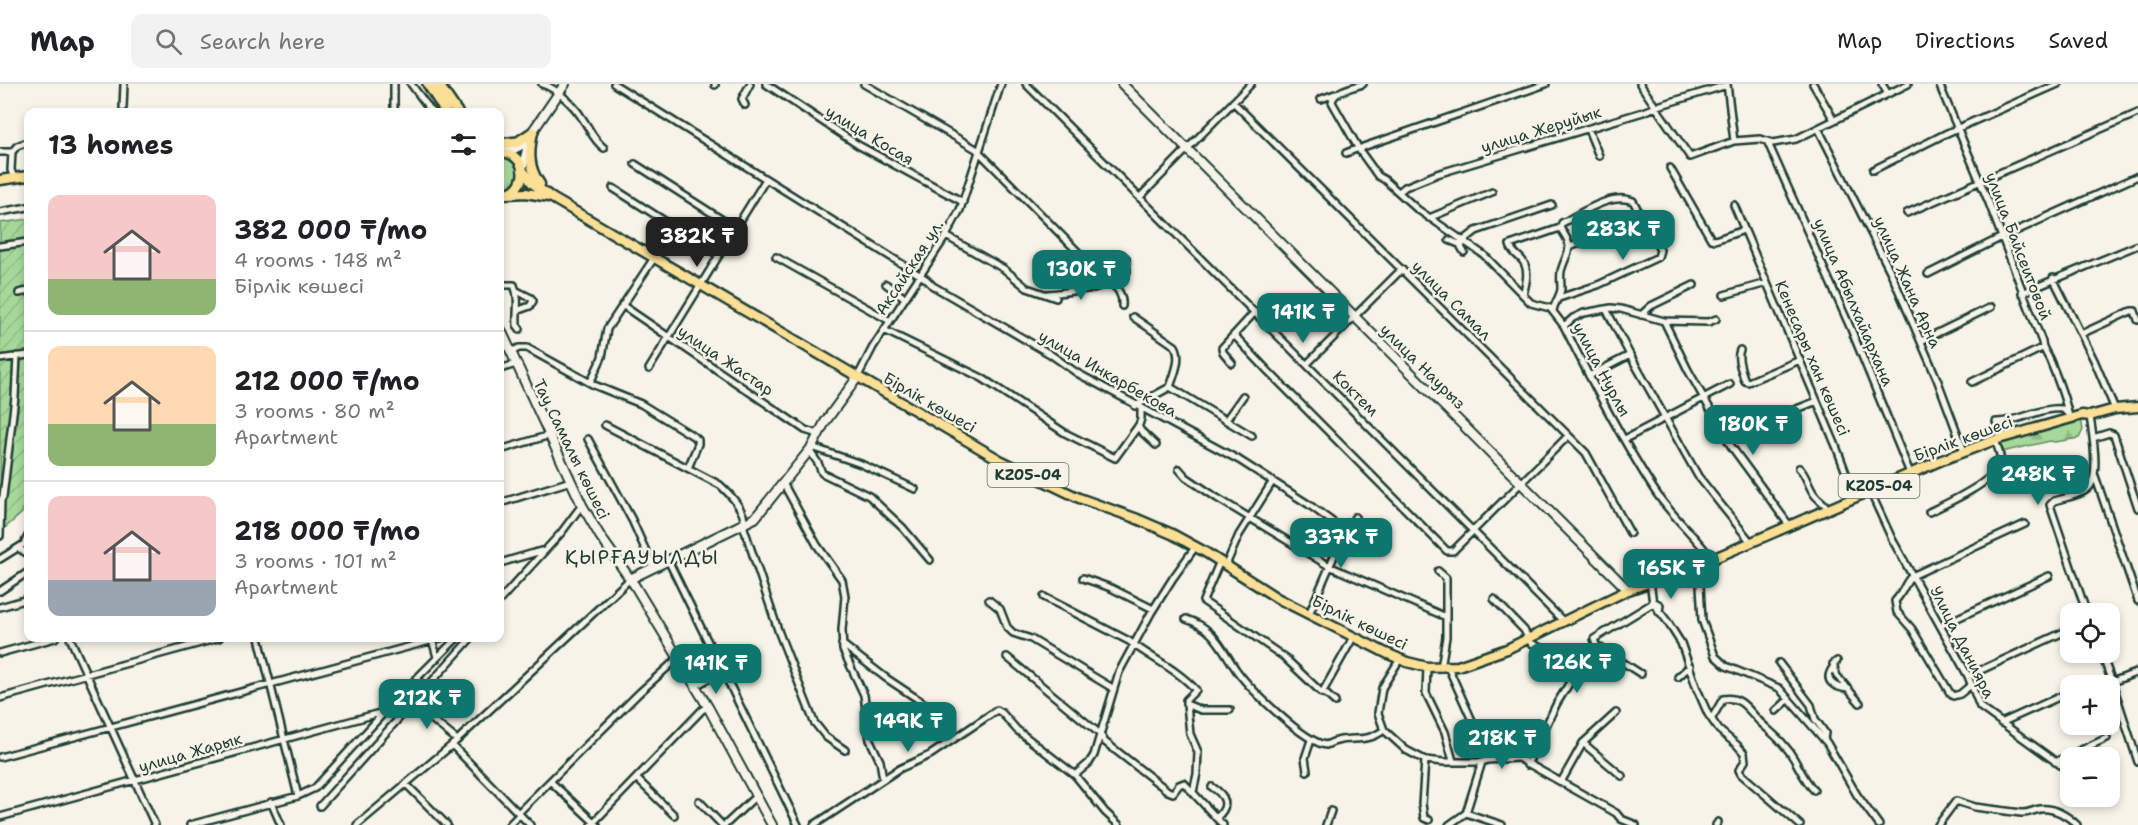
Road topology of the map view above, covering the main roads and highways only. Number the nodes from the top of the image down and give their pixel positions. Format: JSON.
{"nodes":[{"id":1,"x":428,"y":84,"type":"edge"},
{"id":2,"x":438,"y":84,"type":"edge"},
{"id":3,"x":444,"y":108,"type":"edge"},
{"id":4,"x":454,"y":108,"type":"edge"},
{"id":5,"x":533,"y":132,"type":"joint"},
{"id":6,"x":504,"y":148,"type":"edge"},
{"id":7,"x":504,"y":151,"type":"edge"},
{"id":8,"x":522,"y":169,"type":"junction"},
{"id":9,"x":24,"y":177,"type":"edge"},
{"id":10,"x":0,"y":180,"type":"edge"},
{"id":11,"x":504,"y":193,"type":"edge"},
{"id":12,"x":504,"y":194,"type":"edge"},
{"id":13,"x":552,"y":198,"type":"junction"},
{"id":14,"x":2138,"y":407,"type":"edge"}],
"edges":[{"from":1,"to":3,"type":"highway"},
{"from":2,"to":4,"type":"highway"},
{"from":5,"to":6,"type":"highway"},
{"from":5,"to":13,"type":"main road"},
{"from":7,"to":8,"type":"main road","number":"KZ05-04"},
{"from":8,"to":11,"type":"main road","number":"KZ05-04"},
{"from":8,"to":13,"type":"main road","number":"KZ05-04"},
{"from":9,"to":10,"type":"main road"},
{"from":12,"to":13,"type":"main road","number":"KZ05-04"},
{"from":13,"to":14,"type":"main road","name":"Бірлік көшесі","number":"KZ05-04"}]}
